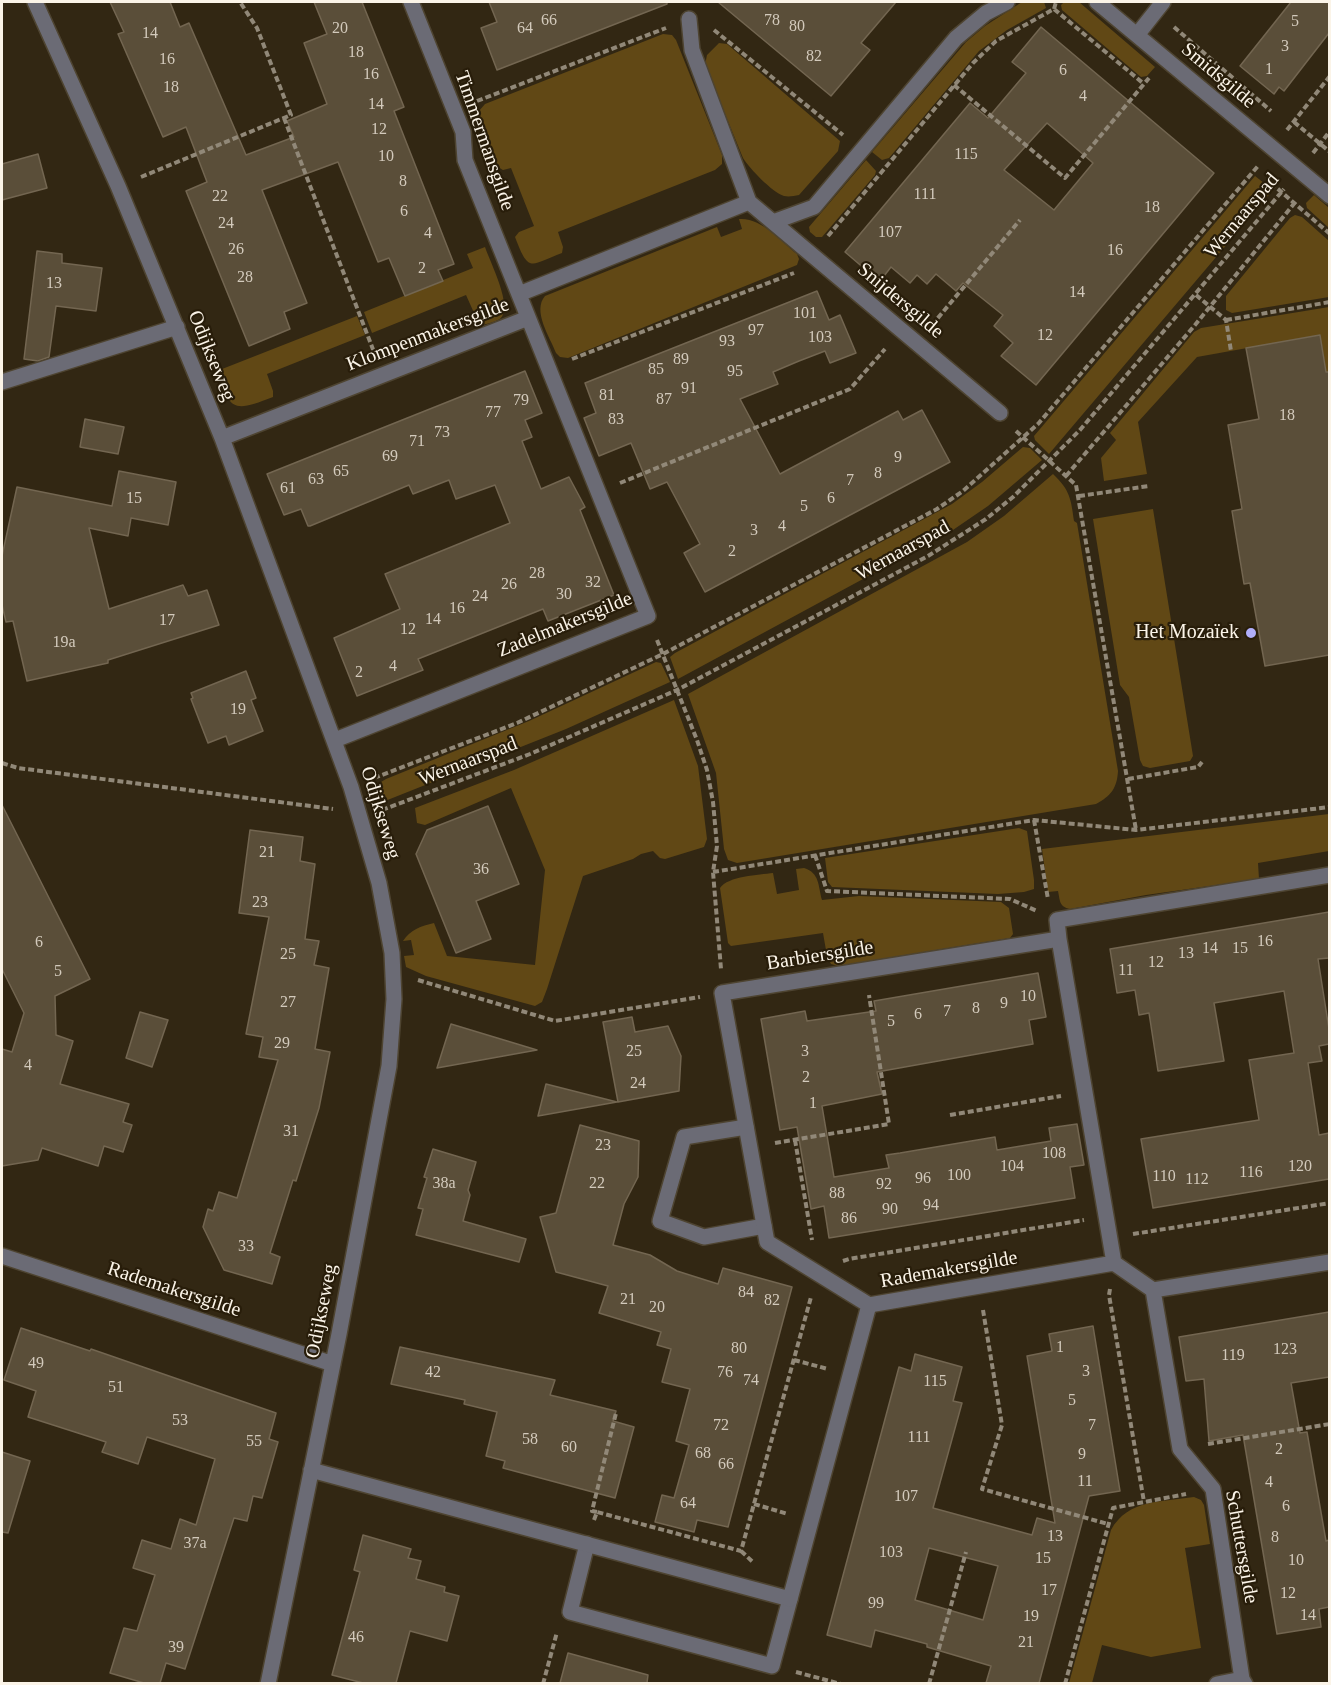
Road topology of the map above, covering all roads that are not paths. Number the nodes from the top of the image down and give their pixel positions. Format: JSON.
{"nodes":[{"id":1,"x":35,"y":2,"type":"edge"},
{"id":2,"x":411,"y":2,"type":"edge"},
{"id":3,"x":1007,"y":2,"type":"edge"},
{"id":4,"x":1097,"y":2,"type":"edge"},
{"id":5,"x":1160,"y":6,"type":"edge"},
{"id":6,"x":689,"y":19,"type":"road end"},
{"id":7,"x":1137,"y":35,"type":"junction"},
{"id":8,"x":1329,"y":196,"type":"edge"},
{"id":9,"x":749,"y":202,"type":"junction"},
{"id":10,"x":773,"y":222,"type":"junction"},
{"id":11,"x":519,"y":294,"type":"junction"},
{"id":12,"x":528,"y":318,"type":"junction"},
{"id":13,"x":177,"y":327,"type":"junction"},
{"id":14,"x":2,"y":382,"type":"edge"},
{"id":15,"x":1000,"y":413,"type":"road end"},
{"id":16,"x":222,"y":438,"type":"junction"},
{"id":17,"x":335,"y":740,"type":"junction"},
{"id":18,"x":1329,"y":874,"type":"edge"},
{"id":19,"x":1059,"y":939,"type":"junction"},
{"id":20,"x":746,"y":1127,"type":"junction"},
{"id":21,"x":764,"y":1226,"type":"junction"},
{"id":22,"x":2,"y":1256,"type":"edge"},
{"id":23,"x":1329,"y":1262,"type":"edge"},
{"id":24,"x":1114,"y":1263,"type":"junction"},
{"id":25,"x":1154,"y":1290,"type":"junction"},
{"id":26,"x":870,"y":1305,"type":"junction"},
{"id":27,"x":333,"y":1364,"type":"junction"},
{"id":28,"x":311,"y":1470,"type":"junction"},
{"id":29,"x":587,"y":1544,"type":"junction"},
{"id":30,"x":790,"y":1599,"type":"junction"},
{"id":31,"x":1243,"y":1681,"type":"edge"},
{"id":32,"x":268,"y":1683,"type":"edge"},
{"id":33,"x":1217,"y":1683,"type":"edge"}],
"edges":[{"from":1,"to":13,"type":"street","name":"Odijkseweg"},
{"from":2,"to":11,"type":"street","name":"Timmermansgilde"},
{"from":3,"to":10,"type":"street"},
{"from":4,"to":7,"type":"street","name":"Smidsgilde"},
{"from":5,"to":7,"type":"street"},
{"from":6,"to":9,"type":"street"},
{"from":7,"to":8,"type":"street","name":"Smidsgilde"},
{"from":9,"to":10,"type":"street"},
{"from":9,"to":11,"type":"street","name":"Klompenmakersgilde"},
{"from":10,"to":15,"type":"street","name":"Snijdersgilde"},
{"from":11,"to":12,"type":"street","name":"Klompenmakersgilde"},
{"from":12,"to":16,"type":"street","name":"Klompenmakersgilde"},
{"from":12,"to":17,"type":"street","name":"Zadelmakersgilde"},
{"from":13,"to":14,"type":"street"},
{"from":13,"to":16,"type":"street","name":"Odijkseweg"},
{"from":16,"to":17,"type":"street","name":"Odijkseweg"},
{"from":17,"to":27,"type":"street","name":"Odijkseweg"},
{"from":18,"to":19,"type":"street"},
{"from":19,"to":20,"type":"street","name":"Barbiersgilde"},
{"from":19,"to":24,"type":"street"},
{"from":20,"to":21,"type":"street"},
{"from":20,"to":21,"type":"street"},
{"from":21,"to":26,"type":"street"},
{"from":22,"to":27,"type":"street","name":"Rademakersgilde"},
{"from":23,"to":25,"type":"street"},
{"from":24,"to":25,"type":"street"},
{"from":24,"to":26,"type":"street","name":"Rademakersgilde"},
{"from":25,"to":31,"type":"street","name":"Schuttersgilde"},
{"from":26,"to":30,"type":"street","name":"Rademakersgilde"},
{"from":27,"to":28,"type":"street","name":"Odijkseweg"},
{"from":28,"to":29,"type":"street"},
{"from":28,"to":32,"type":"street","name":"Odijkseweg"},
{"from":29,"to":30,"type":"street"},
{"from":29,"to":30,"type":"street","name":"Rademakersgilde"},
{"from":31,"to":33,"type":"street","name":"Schuttersgilde"}]}
